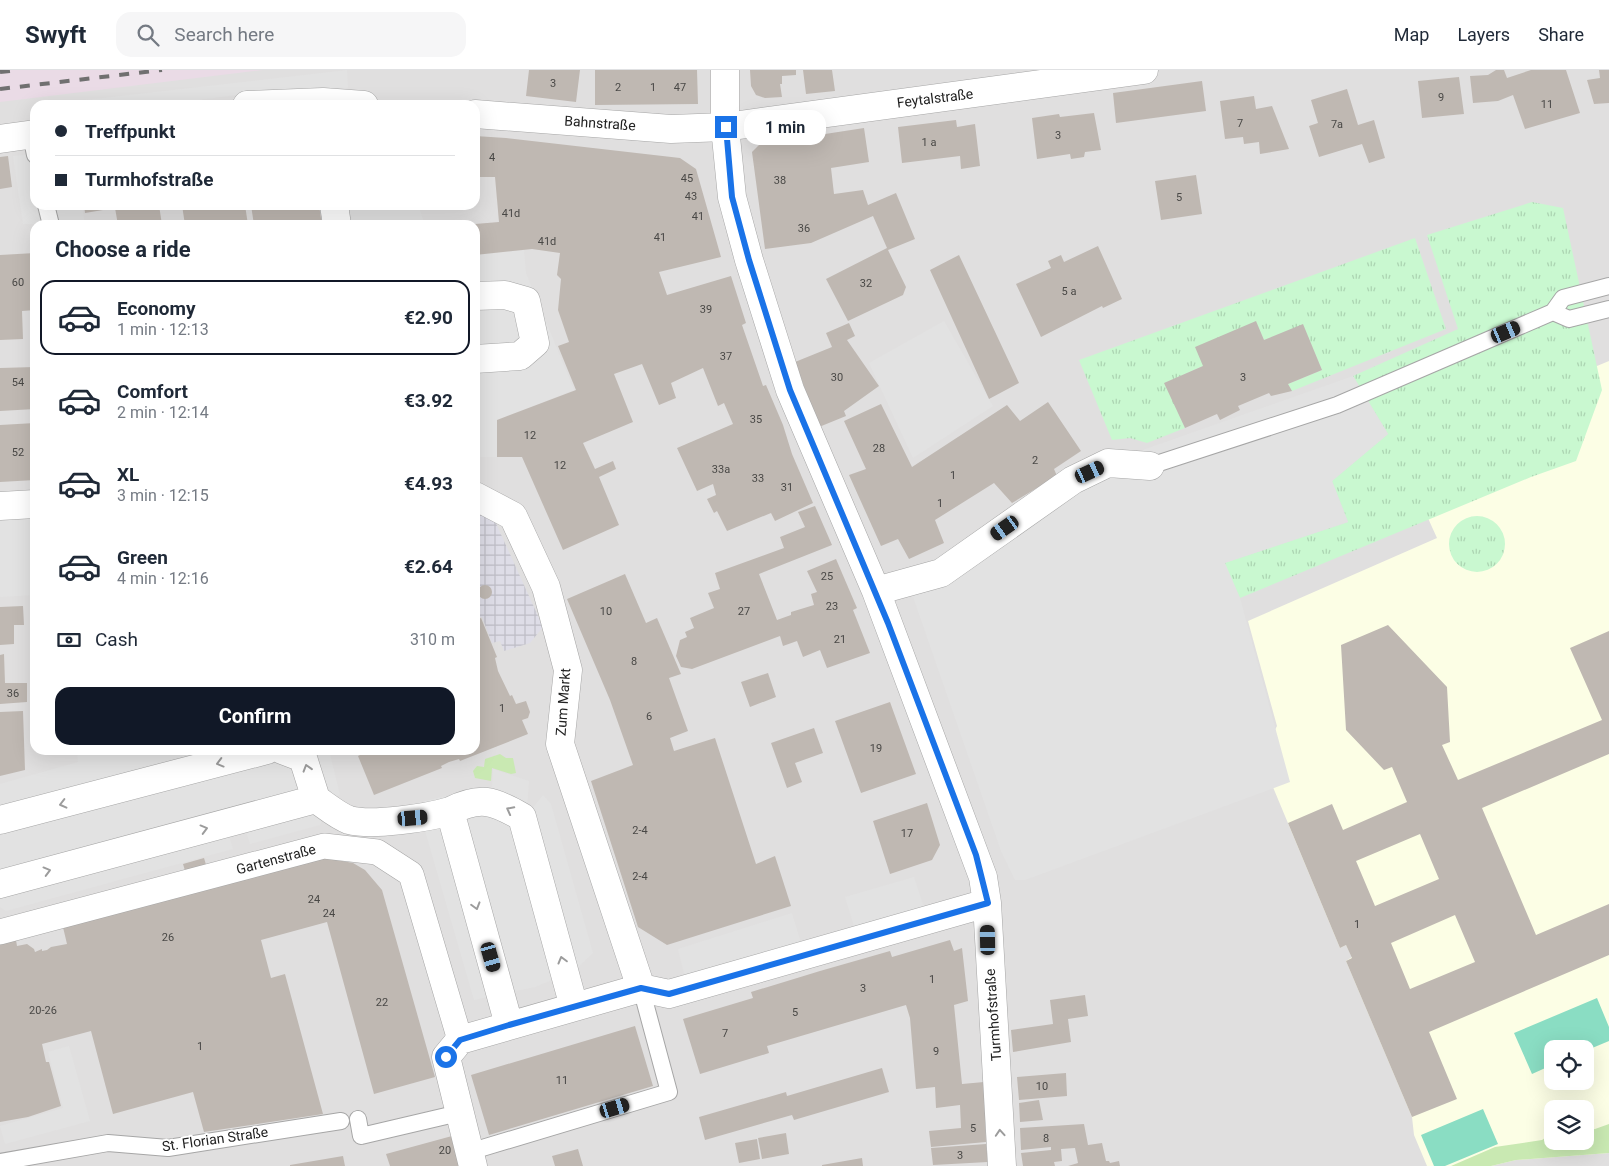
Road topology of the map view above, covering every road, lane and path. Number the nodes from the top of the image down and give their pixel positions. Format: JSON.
{"nodes":[{"id":1,"x":725,"y":70,"type":"edge"},
{"id":2,"x":1144,"y":70,"type":"edge"},
{"id":3,"x":1098,"y":73,"type":"edge"},
{"id":4,"x":480,"y":114,"type":"edge"},
{"id":5,"x":726,"y":127,"type":"junction"},
{"id":6,"x":0,"y":139,"type":"edge"},
{"id":7,"x":30,"y":141,"type":"edge"},
{"id":8,"x":1609,"y":286,"type":"edge"},
{"id":9,"x":480,"y":296,"type":"edge"},
{"id":10,"x":1609,"y":309,"type":"edge"},
{"id":11,"x":1554,"y":312,"type":"junction"},
{"id":12,"x":480,"y":359,"type":"edge"},
{"id":13,"x":1150,"y":466,"type":"joint"},
{"id":14,"x":480,"y":499,"type":"edge"},
{"id":15,"x":30,"y":504,"type":"edge"},
{"id":16,"x":0,"y":506,"type":"edge"},
{"id":17,"x":876,"y":591,"type":"junction"},
{"id":18,"x":248,"y":755,"type":"edge"},
{"id":19,"x":295,"y":755,"type":"edge"},
{"id":20,"x":316,"y":800,"type":"junction"},
{"id":21,"x":450,"y":811,"type":"junction"},
{"id":22,"x":0,"y":820,"type":"edge"},
{"id":23,"x":0,"y":884,"type":"edge"},
{"id":24,"x":988,"y":903,"type":"junction"},
{"id":25,"x":0,"y":932,"type":"edge"},
{"id":26,"x":641,"y":988,"type":"junction"},
{"id":27,"x":574,"y":1007,"type":"junction"},
{"id":28,"x":509,"y":1025,"type":"junction"},
{"id":29,"x":453,"y":1049,"type":"junction"},
{"id":30,"x":459,"y":1113,"type":"junction"},
{"id":31,"x":358,"y":1119,"type":"dead end"},
{"id":32,"x":341,"y":1121,"type":"dead end"},
{"id":33,"x":471,"y":1159,"type":"edge"},
{"id":34,"x":0,"y":1162,"type":"edge"},
{"id":35,"x":1002,"y":1166,"type":"edge"}],
"edges":[{"from":1,"to":5,"type":"street","name":"Turmhofstraße"},
{"from":2,"to":3,"type":"street","name":"Feytalstraße"},
{"from":3,"to":5,"type":"street","name":"Feytalstraße"},
{"from":4,"to":5,"type":"street","name":"Bahnstraße"},
{"from":5,"to":17,"type":"street","name":"Turmhofstraße"},
{"from":6,"to":7,"type":"street"},
{"from":8,"to":11,"type":"lane"},
{"from":9,"to":12,"type":"street"},
{"from":10,"to":11,"type":"lane"},
{"from":11,"to":13,"type":"lane"},
{"from":13,"to":17,"type":"street"},
{"from":14,"to":26,"type":"street","name":"Zum Markt"},
{"from":15,"to":16,"type":"street"},
{"from":17,"to":24,"type":"street","name":"Turmhofstraße"},
{"from":18,"to":22,"type":"street","one_way":true},
{"from":20,"to":19,"type":"street","one_way":true},
{"from":20,"to":21,"type":"street"},
{"from":23,"to":20,"type":"street","one_way":true},
{"from":27,"to":21,"type":"street","one_way":true},
{"from":21,"to":28,"type":"street","one_way":true},
{"from":24,"to":26,"type":"street"},
{"from":35,"to":24,"type":"street","name":"Turmhofstraße","one_way":true},
{"from":25,"to":29,"type":"street","name":"Gartenstraße"},
{"from":26,"to":27,"type":"street"},
{"from":26,"to":33,"type":"lane"},
{"from":27,"to":28,"type":"street"},
{"from":28,"to":29,"type":"street"},
{"from":29,"to":30,"type":"street","name":"Gartenstraße"},
{"from":30,"to":31,"type":"lane"},
{"from":30,"to":33,"type":"street","name":"Gartenstraße"},
{"from":32,"to":34,"type":"lane","name":"St. Florian Straße"}]}
